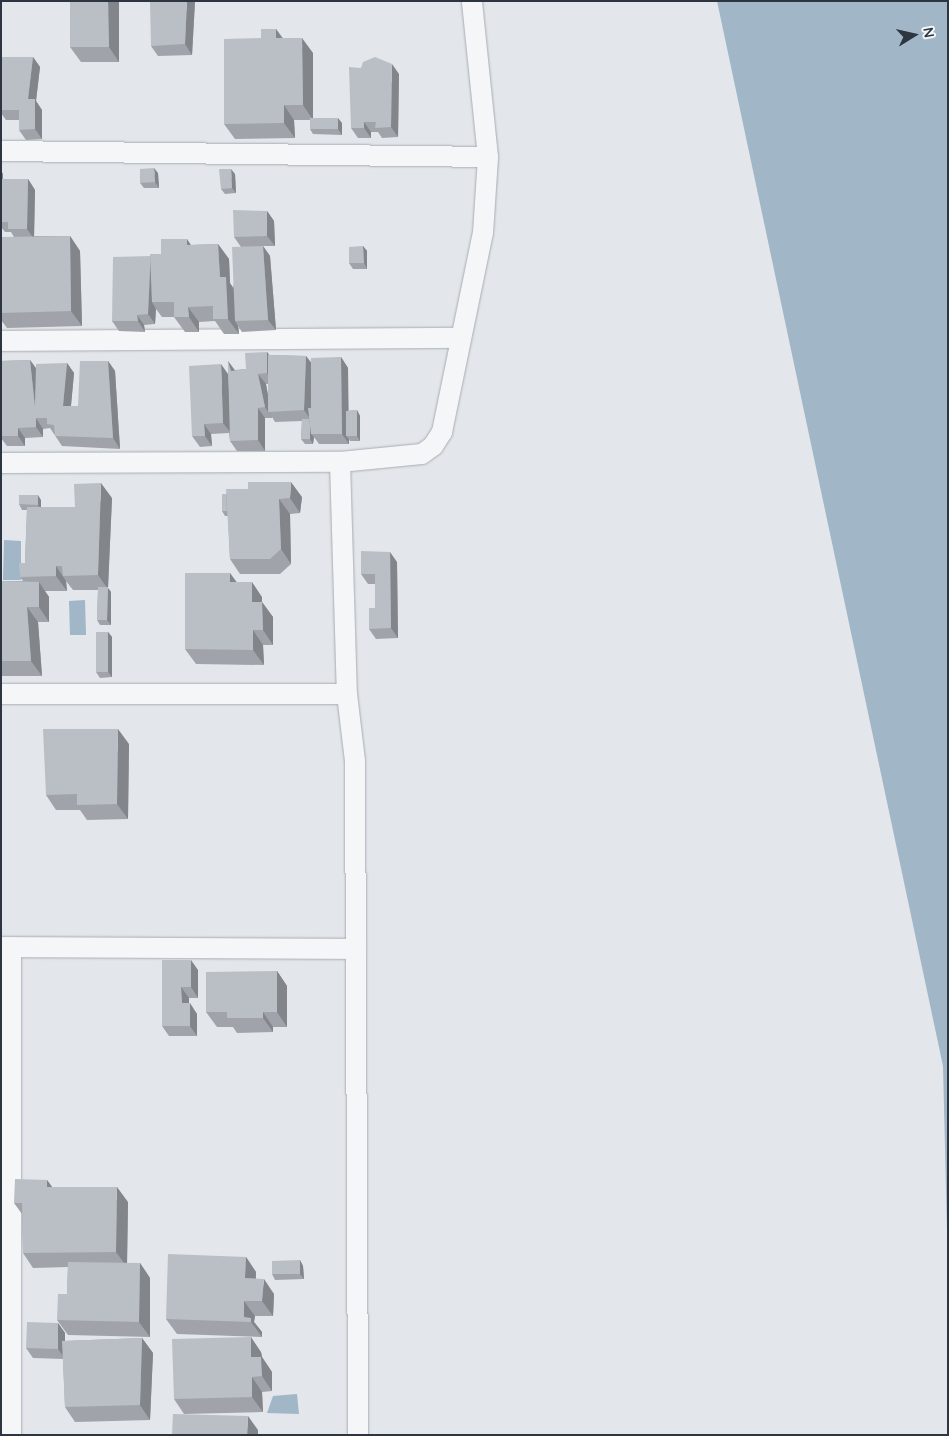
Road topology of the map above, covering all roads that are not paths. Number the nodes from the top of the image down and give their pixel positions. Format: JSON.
{"nodes":[{"id":1,"x":472,"y":1,"type":"edge"},
{"id":2,"x":1,"y":151,"type":"edge"},
{"id":3,"x":488,"y":157,"type":"junction"},
{"id":4,"x":459,"y":338,"type":"junction"},
{"id":5,"x":1,"y":342,"type":"edge"},
{"id":6,"x":340,"y":462,"type":"junction"},
{"id":7,"x":1,"y":463,"type":"edge"},
{"id":8,"x":1,"y":694,"type":"edge"},
{"id":9,"x":347,"y":694,"type":"junction"},
{"id":10,"x":6,"y":947,"type":"edge"},
{"id":11,"x":356,"y":949,"type":"junction"},
{"id":12,"x":11,"y":1435,"type":"edge"},
{"id":13,"x":358,"y":1435,"type":"edge"}],
"edges":[{"from":1,"to":3,"type":"street"},
{"from":2,"to":3,"type":"street"},
{"from":3,"to":4,"type":"street"},
{"from":4,"to":5,"type":"street"},
{"from":4,"to":6,"type":"street"},
{"from":6,"to":7,"type":"street"},
{"from":6,"to":9,"type":"street"},
{"from":8,"to":9,"type":"street"},
{"from":9,"to":11,"type":"street"},
{"from":10,"to":11,"type":"street"},
{"from":10,"to":12,"type":"street"},
{"from":11,"to":13,"type":"street"}]}
